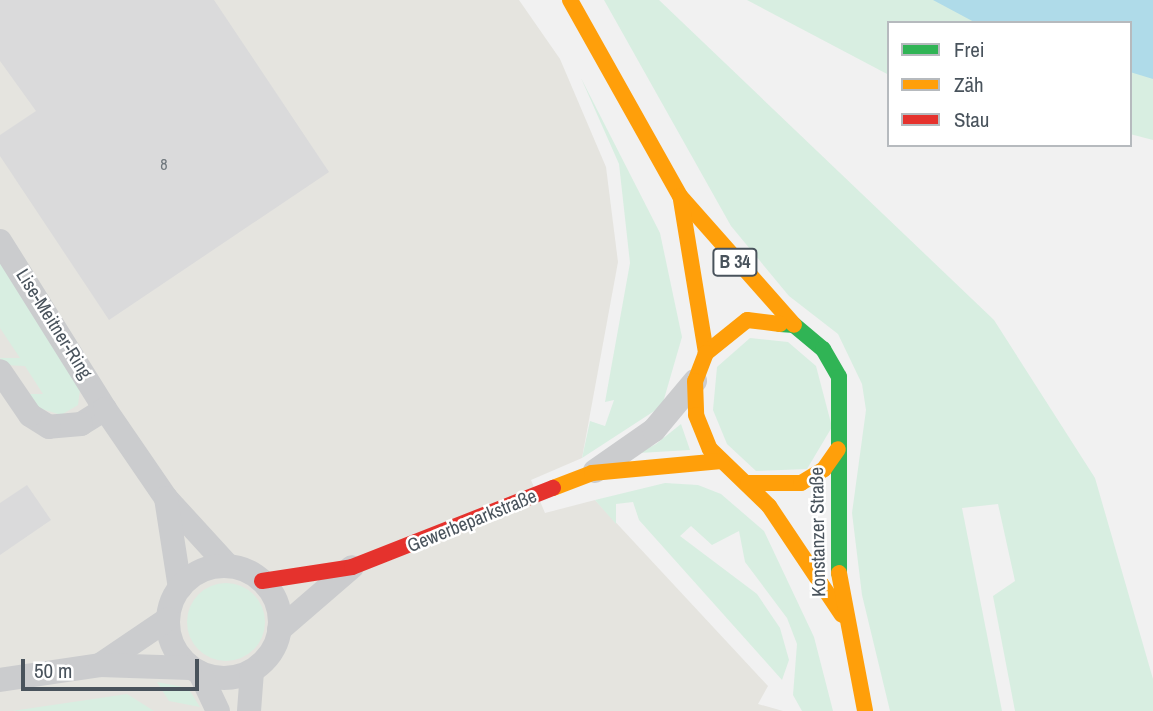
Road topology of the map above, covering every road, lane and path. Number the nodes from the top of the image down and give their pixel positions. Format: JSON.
{"nodes":[{"id":1,"x":570,"y":0,"type":"edge"},
{"id":2,"x":680,"y":196,"type":"junction"},
{"id":3,"x":0,"y":241,"type":"edge"},
{"id":4,"x":794,"y":325,"type":"junction"},
{"id":5,"x":706,"y":353,"type":"junction"},
{"id":6,"x":0,"y":371,"type":"edge"},
{"id":7,"x":695,"y":382,"type":"junction"},
{"id":8,"x":106,"y":409,"type":"junction"},
{"id":9,"x":838,"y":449,"type":"junction"},
{"id":10,"x":721,"y":461,"type":"junction"},
{"id":11,"x":592,"y":473,"type":"junction"},
{"id":12,"x":748,"y":483,"type":"junction"},
{"id":13,"x":166,"y":498,"type":"junction"},
{"id":14,"x":228,"y":566,"type":"junction"},
{"id":15,"x":352,"y":567,"type":"junction"},
{"id":16,"x":262,"y":581,"type":"junction"},
{"id":17,"x":180,"y":588,"type":"junction"},
{"id":18,"x":842,"y":615,"type":"junction"},
{"id":19,"x":168,"y":618,"type":"junction"},
{"id":20,"x":279,"y":630,"type":"junction"},
{"id":21,"x":100,"y":665,"type":"junction"},
{"id":22,"x":195,"y":670,"type":"junction"},
{"id":23,"x":252,"y":671,"type":"junction"},
{"id":24,"x":0,"y":680,"type":"edge"},
{"id":25,"x":218,"y":711,"type":"edge"},
{"id":26,"x":249,"y":711,"type":"edge"},
{"id":27,"x":865,"y":711,"type":"edge"}],
"edges":[{"from":1,"to":2,"type":"main road","number":"B 34"},
{"from":2,"to":4,"type":"main road","number":"B 34"},
{"from":2,"to":5,"type":"main road","number":"B 34"},
{"from":3,"to":8,"type":"street","name":"Lise-Meitner-Ring"},
{"from":4,"to":5,"type":"main road"},
{"from":4,"to":9,"type":"main road","name":"Konstanzer Straße","number":"B 34"},
{"from":5,"to":7,"type":"main road","name":"Konstanzer Straße","number":"B 34"},
{"from":6,"to":8,"type":"street"},
{"from":7,"to":10,"type":"main road","name":"Konstanzer Straße","number":"B 34"},
{"from":7,"to":11,"type":"street","name":"Gewerbeparkstraße"},
{"from":8,"to":13,"type":"street","name":"Lise-Meitner-Ring"},
{"from":9,"to":12,"type":"main road","name":"Konstanzer Straße"},
{"from":9,"to":18,"type":"main road","name":"Konstanzer Straße","number":"B 34"},
{"from":10,"to":11,"type":"main road","name":"Gewerbeparkstraße"},
{"from":10,"to":12,"type":"main road","name":"Konstanzer Straße","number":"B 34"},
{"from":11,"to":15,"type":"main road","name":"Gewerbeparkstraße"},
{"from":12,"to":18,"type":"main road","name":"Konstanzer Straße","number":"B 34"},
{"from":13,"to":14,"type":"street","name":"Lise-Meitner-Ring"},
{"from":13,"to":17,"type":"street","name":"Lise-Meitner-Ring"},
{"from":14,"to":16,"type":"street"},
{"from":14,"to":17,"type":"street"},
{"from":15,"to":16,"type":"main road","name":"Gewerbeparkstraße"},
{"from":15,"to":20,"type":"street","name":"Gewerbeparkstraße"},
{"from":16,"to":20,"type":"street"},
{"from":17,"to":19,"type":"street"},
{"from":18,"to":27,"type":"main road","name":"Konstanzer Straße","number":"B 34"},
{"from":19,"to":21,"type":"street"},
{"from":19,"to":22,"type":"street"},
{"from":20,"to":23,"type":"street","name":"Gewerbeparkstraße"},
{"from":21,"to":22,"type":"street"},
{"from":21,"to":24,"type":"street"},
{"from":22,"to":23,"type":"street"},
{"from":22,"to":25,"type":"street"},
{"from":23,"to":26,"type":"street"}]}
